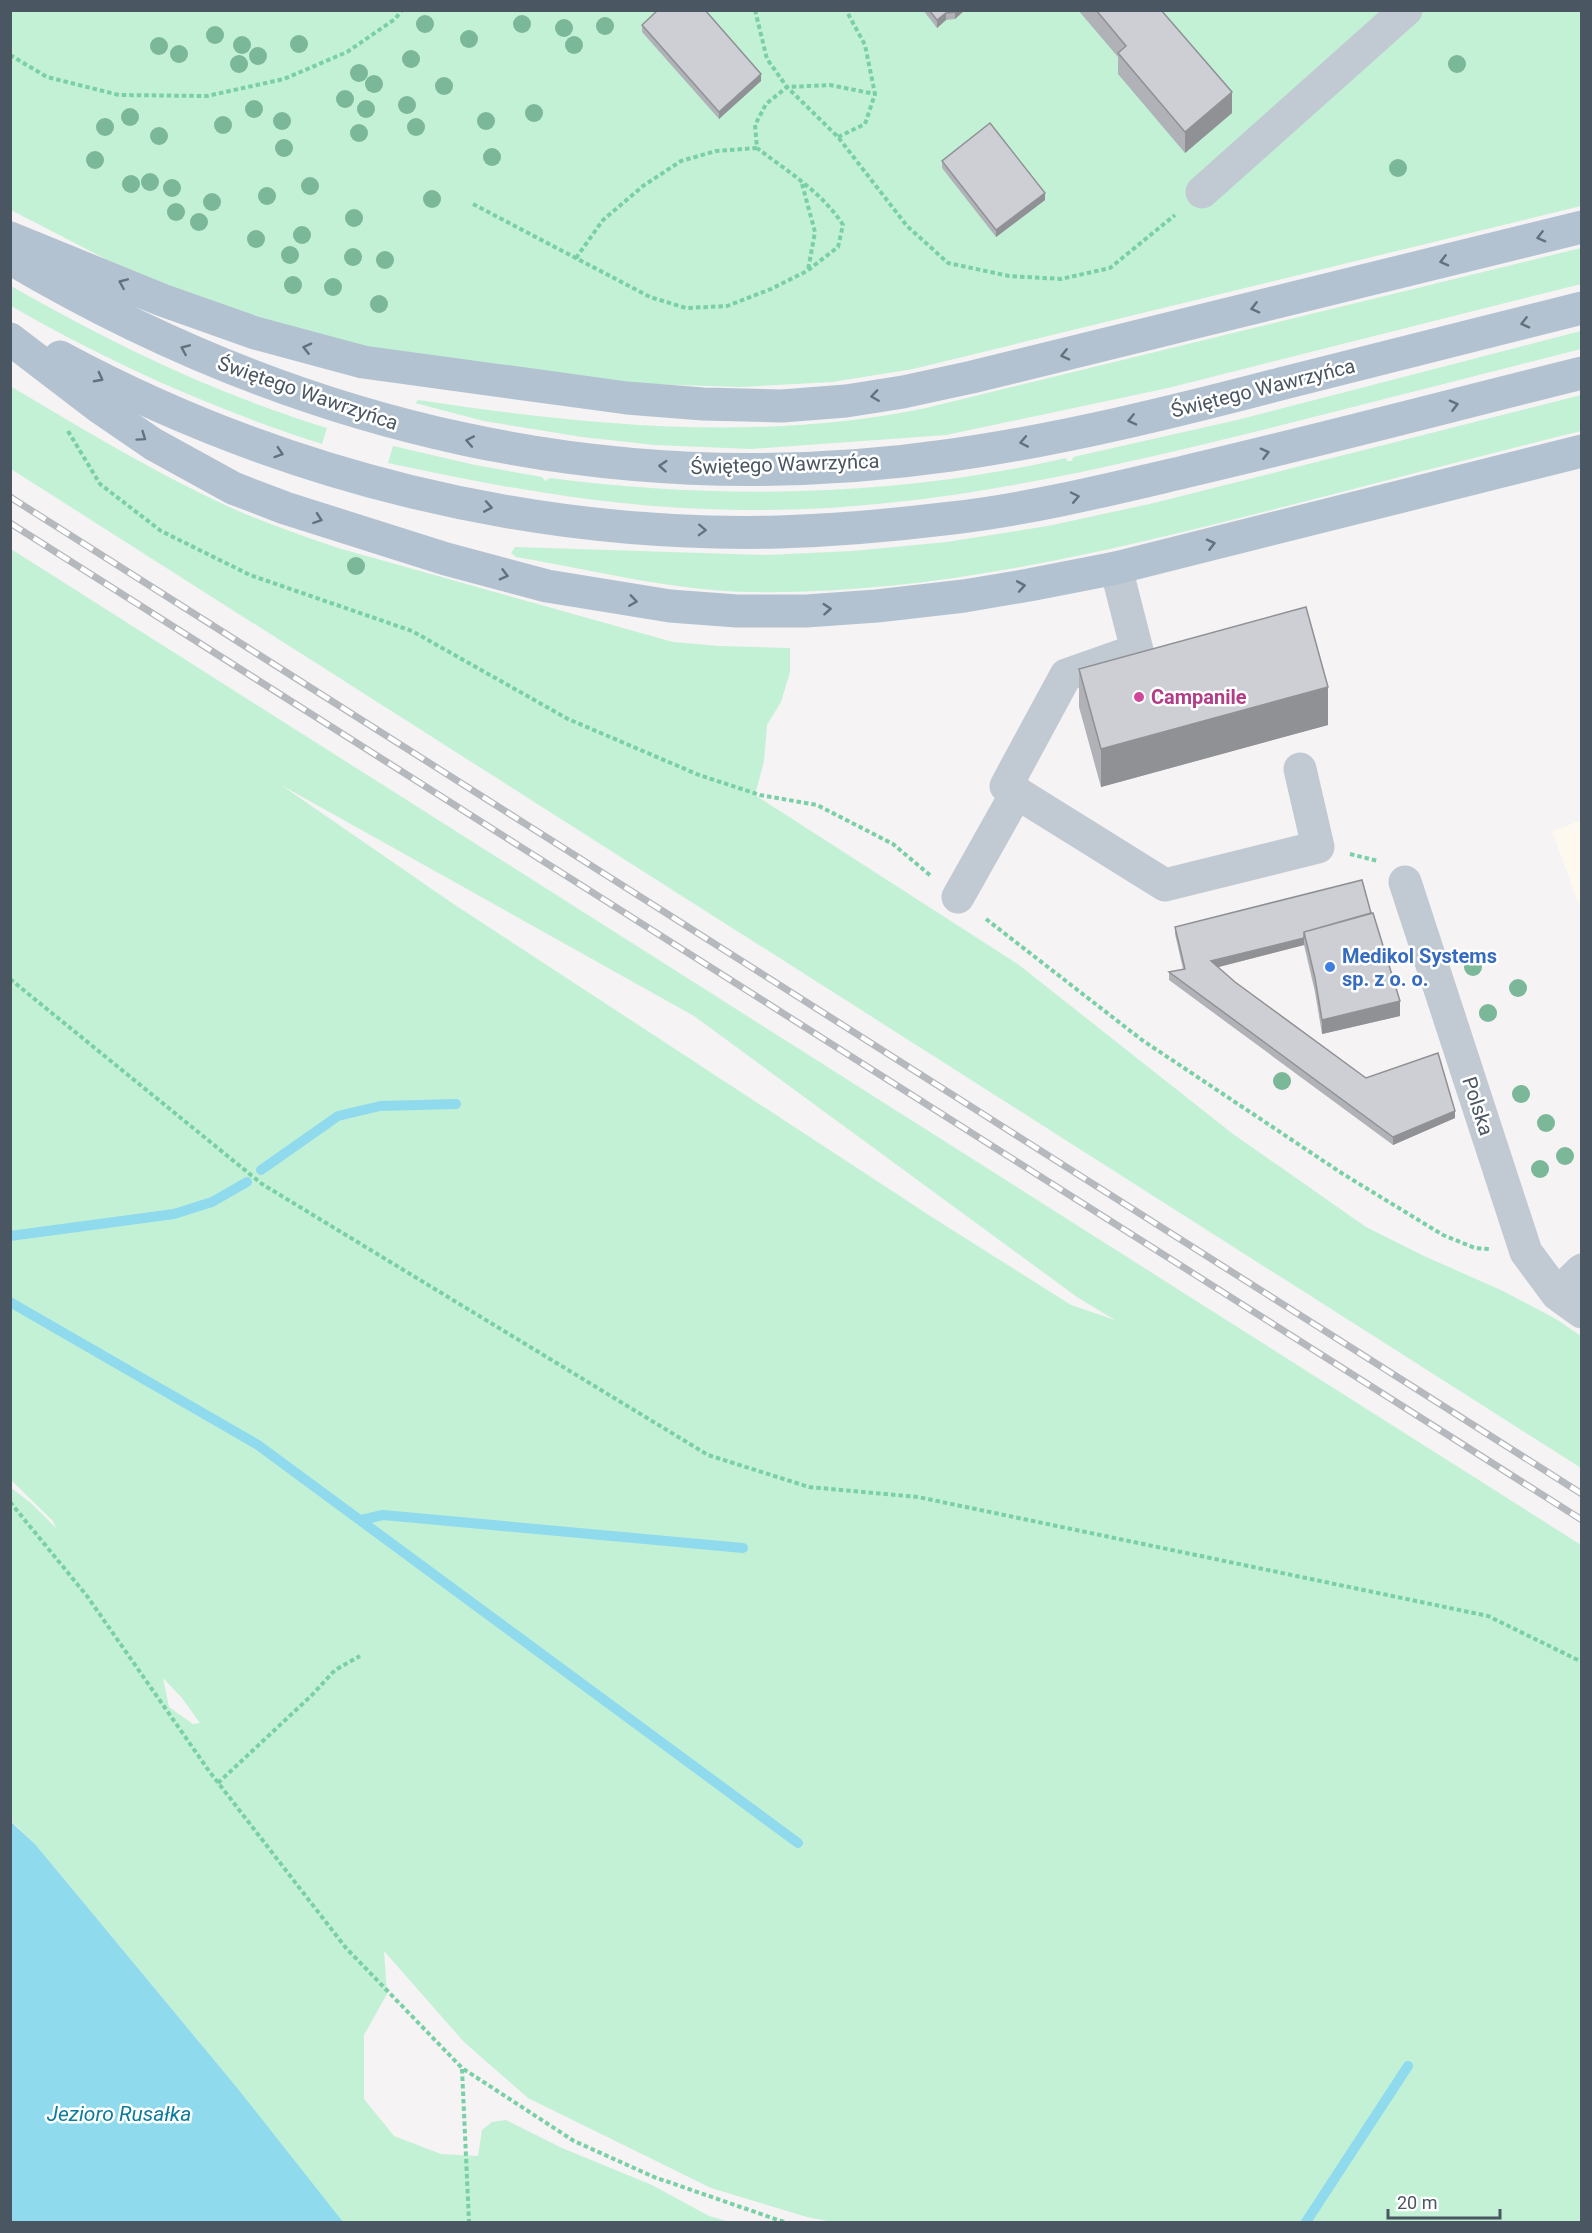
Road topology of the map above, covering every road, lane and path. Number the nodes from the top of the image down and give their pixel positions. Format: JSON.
{"nodes":[{"id":1,"x":402,"y":10,"type":"edge"},
{"id":2,"x":755,"y":10,"type":"edge"},
{"id":3,"x":846,"y":10,"type":"edge"},
{"id":4,"x":1406,"y":10,"type":"edge"},
{"id":5,"x":10,"y":55,"type":"edge"},
{"id":6,"x":788,"y":87,"type":"junction"},
{"id":7,"x":875,"y":94,"type":"junction"},
{"id":8,"x":838,"y":137,"type":"junction"},
{"id":9,"x":756,"y":148,"type":"junction"},
{"id":10,"x":801,"y":182,"type":"junction"},
{"id":11,"x":1202,"y":192,"type":"joint"},
{"id":12,"x":473,"y":204,"type":"dead end"},
{"id":13,"x":1581,"y":227,"type":"edge"},
{"id":14,"x":10,"y":238,"type":"edge"},
{"id":15,"x":10,"y":258,"type":"edge"},
{"id":16,"x":576,"y":258,"type":"junction"},
{"id":17,"x":807,"y":271,"type":"junction"},
{"id":18,"x":1581,"y":308,"type":"edge"},
{"id":19,"x":10,"y":331,"type":"edge"},
{"id":20,"x":10,"y":339,"type":"edge"},
{"id":21,"x":1581,"y":373,"type":"edge"},
{"id":22,"x":63,"y":423,"type":"dead end"},
{"id":23,"x":1581,"y":451,"type":"edge"},
{"id":24,"x":1116,"y":568,"type":"junction"},
{"id":25,"x":1300,"y":769,"type":"dead end"},
{"id":26,"x":1017,"y":792,"type":"junction"},
{"id":27,"x":1318,"y":847,"type":"junction"},
{"id":28,"x":1405,"y":882,"type":"joint"},
{"id":29,"x":958,"y":897,"type":"junction"},
{"id":30,"x":10,"y":979,"type":"edge"},
{"id":31,"x":1526,"y":1252,"type":"junction"},
{"id":32,"x":1581,"y":1270,"type":"edge"},
{"id":33,"x":1569,"y":1303,"type":"edge"},
{"id":34,"x":10,"y":1502,"type":"edge"},
{"id":35,"x":360,"y":1656,"type":"dead end"},
{"id":36,"x":1581,"y":1662,"type":"edge"},
{"id":37,"x":219,"y":1783,"type":"junction"},
{"id":38,"x":462,"y":2068,"type":"junction"},
{"id":39,"x":469,"y":2223,"type":"edge"},
{"id":40,"x":784,"y":2223,"type":"edge"}],
"edges":[{"from":1,"to":5,"type":"path"},
{"from":2,"to":6,"type":"path"},
{"from":3,"to":7,"type":"path"},
{"from":4,"to":11,"type":"street"},
{"from":6,"to":7,"type":"path"},
{"from":6,"to":8,"type":"path"},
{"from":6,"to":9,"type":"path"},
{"from":7,"to":8,"type":"path"},
{"from":8,"to":11,"type":"path"},
{"from":9,"to":10,"type":"path"},
{"from":9,"to":16,"type":"path"},
{"from":10,"to":17,"type":"path"},
{"from":10,"to":17,"type":"path"},
{"from":12,"to":16,"type":"path"},
{"from":13,"to":14,"type":"main road","one_way":true},
{"from":18,"to":15,"type":"main road","name":"Świętego Wawrzyńca","one_way":true},
{"from":16,"to":17,"type":"path"},
{"from":19,"to":21,"type":"main road","one_way":true},
{"from":20,"to":24,"type":"main road","one_way":true},
{"from":22,"to":29,"type":"path"},
{"from":24,"to":23,"type":"main road","one_way":true},
{"from":24,"to":26,"type":"street"},
{"from":25,"to":27,"type":"street"},
{"from":26,"to":27,"type":"street"},
{"from":26,"to":29,"type":"street"},
{"from":27,"to":28,"type":"path"},
{"from":28,"to":31,"type":"street","name":"Polska"},
{"from":29,"to":31,"type":"path"},
{"from":30,"to":36,"type":"path"},
{"from":31,"to":33,"type":"street","name":"Polska"},
{"from":32,"to":33,"type":"street"},
{"from":34,"to":37,"type":"path"},
{"from":35,"to":37,"type":"path"},
{"from":37,"to":38,"type":"path"},
{"from":38,"to":39,"type":"path"},
{"from":38,"to":40,"type":"path"}]}
